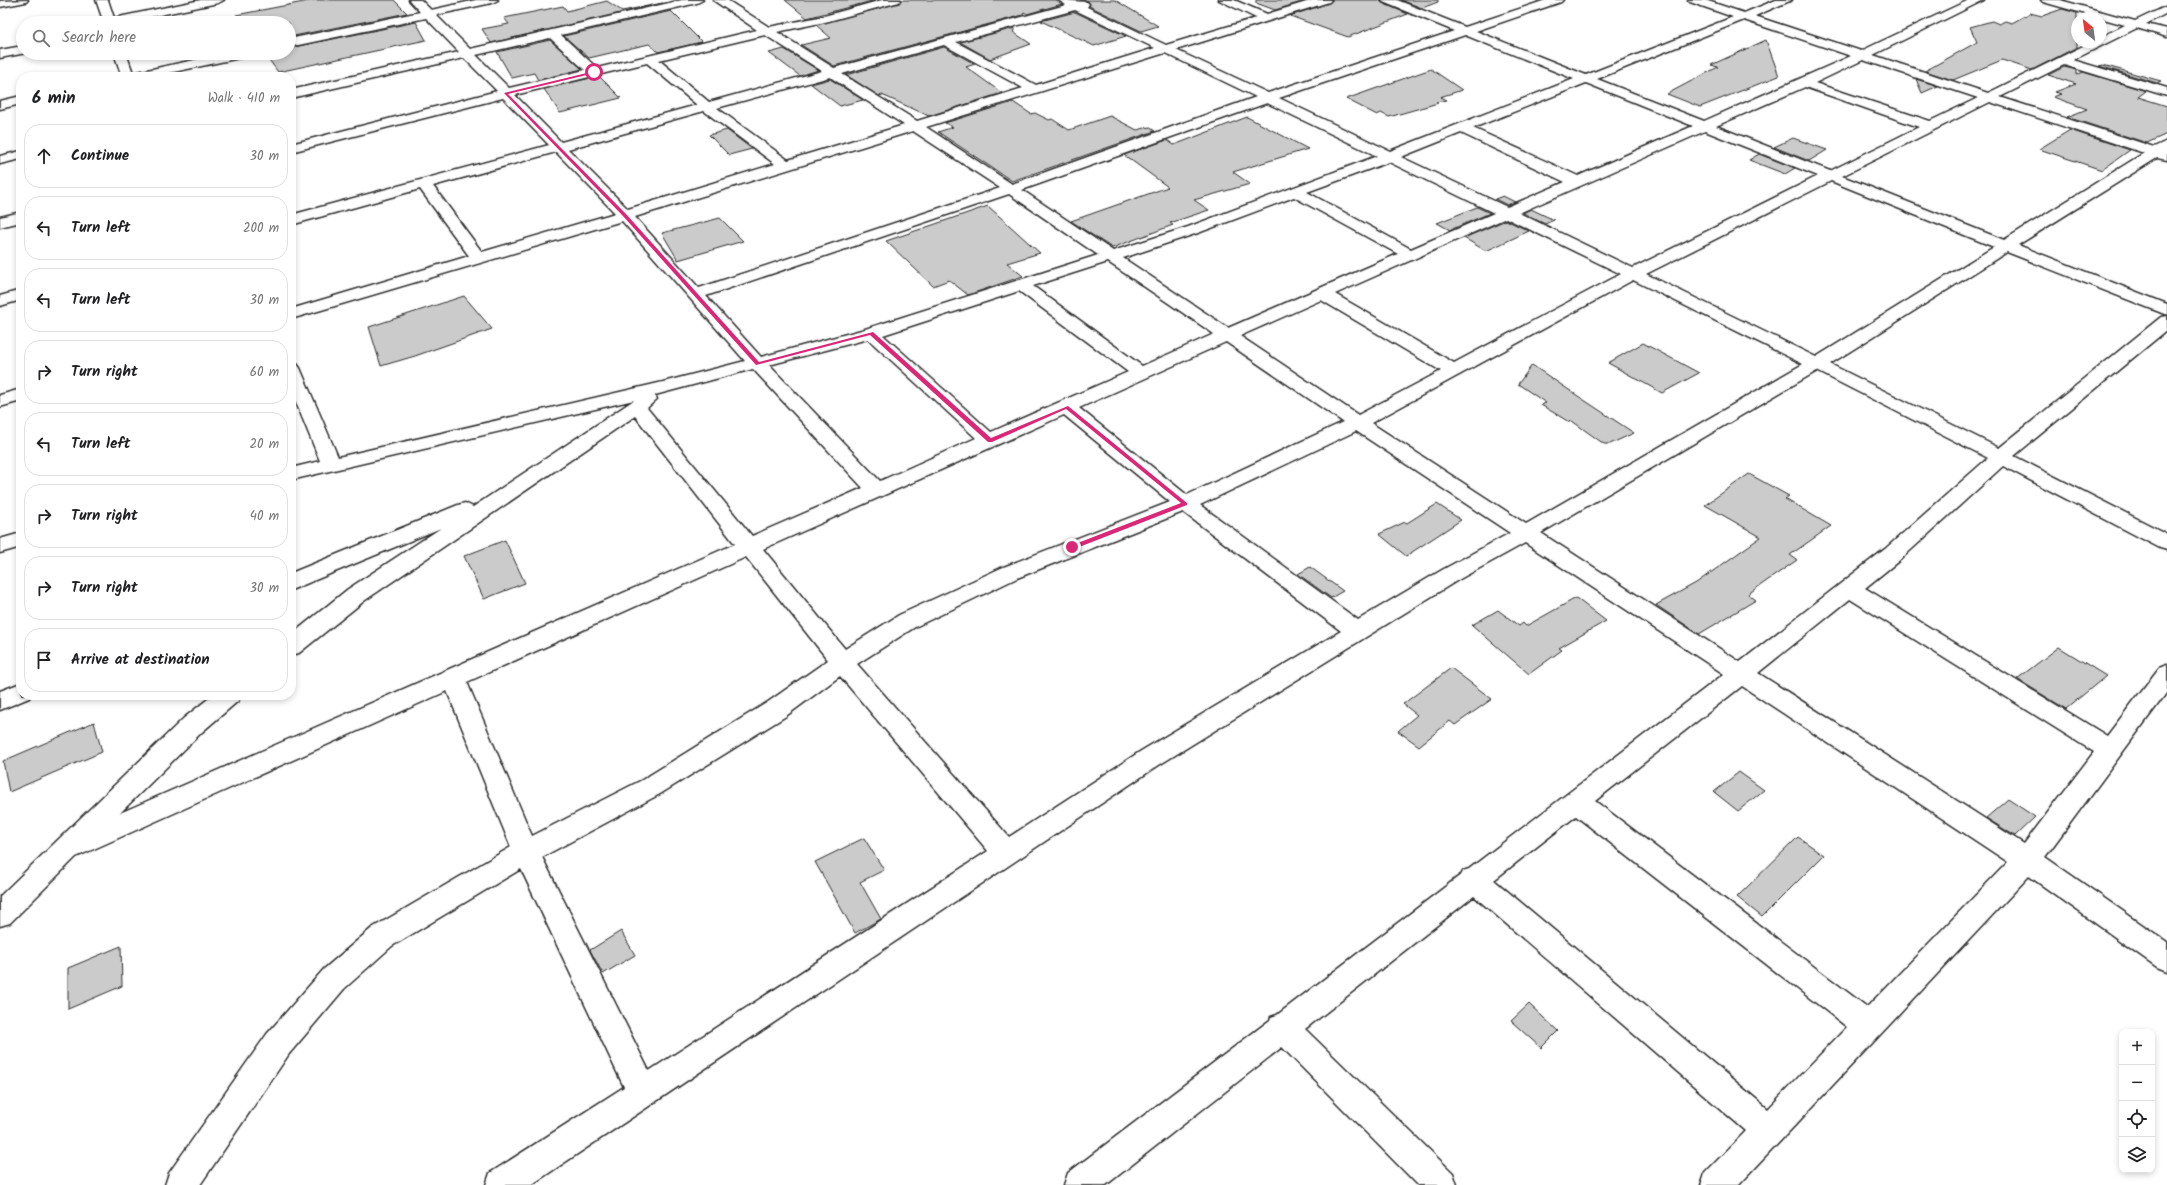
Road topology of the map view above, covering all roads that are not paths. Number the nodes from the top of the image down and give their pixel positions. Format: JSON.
{"nodes":[{"id":1,"x":22,"y":0,"type":"edge"},
{"id":2,"x":102,"y":0,"type":"edge"},
{"id":3,"x":218,"y":0,"type":"edge"},
{"id":4,"x":416,"y":0,"type":"edge"},
{"id":5,"x":492,"y":0,"type":"edge"},
{"id":6,"x":697,"y":0,"type":"edge"},
{"id":7,"x":719,"y":0,"type":"edge"},
{"id":8,"x":894,"y":0,"type":"edge"},
{"id":9,"x":1225,"y":0,"type":"edge"},
{"id":10,"x":1325,"y":0,"type":"edge"},
{"id":11,"x":1387,"y":0,"type":"edge"},
{"id":12,"x":1557,"y":0,"type":"edge"},
{"id":13,"x":1694,"y":0,"type":"edge"},
{"id":14,"x":1786,"y":0,"type":"edge"},
{"id":15,"x":1978,"y":0,"type":"edge"},
{"id":16,"x":2047,"y":0,"type":"edge"},
{"id":17,"x":878,"y":2,"type":"edge"},
{"id":18,"x":1078,"y":3,"type":"edge"},
{"id":19,"x":0,"y":4,"type":"edge"},
{"id":20,"x":2167,"y":9,"type":"edge"},
{"id":21,"x":429,"y":14,"type":"junction"},
{"id":22,"x":108,"y":16,"type":"edge"},
{"id":23,"x":139,"y":16,"type":"edge"},
{"id":24,"x":1744,"y":17,"type":"junction"},
{"id":25,"x":1266,"y":18,"type":"junction"},
{"id":26,"x":2137,"y":25,"type":"junction"},
{"id":27,"x":1466,"y":30,"type":"junction"},
{"id":28,"x":766,"y":31,"type":"junction"},
{"id":29,"x":552,"y":33,"type":"junction"},
{"id":30,"x":2167,"y":33,"type":"edge"},
{"id":31,"x":296,"y":42,"type":"edge"},
{"id":32,"x":947,"y":42,"type":"junction"},
{"id":33,"x":1165,"y":49,"type":"junction"},
{"id":34,"x":16,"y":51,"type":"edge"},
{"id":35,"x":466,"y":53,"type":"junction"},
{"id":36,"x":0,"y":54,"type":"edge"},
{"id":37,"x":1863,"y":55,"type":"junction"},
{"id":38,"x":650,"y":59,"type":"junction"},
{"id":39,"x":122,"y":60,"type":"edge"},
{"id":40,"x":212,"y":60,"type":"edge"},
{"id":41,"x":2063,"y":61,"type":"junction"},
{"id":42,"x":126,"y":72,"type":"edge"},
{"id":43,"x":156,"y":72,"type":"edge"},
{"id":44,"x":594,"y":72,"type":"junction"},
{"id":45,"x":834,"y":73,"type":"junction"},
{"id":46,"x":1588,"y":78,"type":"junction"},
{"id":47,"x":1804,"y":83,"type":"junction"},
{"id":48,"x":1034,"y":89,"type":"junction"},
{"id":49,"x":2167,"y":92,"type":"edge"},
{"id":50,"x":296,"y":93,"type":"edge"},
{"id":51,"x":506,"y":93,"type":"junction"},
{"id":52,"x":1989,"y":97,"type":"junction"},
{"id":53,"x":1267,"y":98,"type":"junction"},
{"id":54,"x":16,"y":101,"type":"edge"},
{"id":55,"x":0,"y":105,"type":"edge"},
{"id":56,"x":707,"y":107,"type":"junction"},
{"id":57,"x":1706,"y":125,"type":"junction"},
{"id":58,"x":916,"y":126,"type":"junction"},
{"id":59,"x":1930,"y":126,"type":"junction"},
{"id":60,"x":1462,"y":128,"type":"junction"},
{"id":61,"x":296,"y":147,"type":"edge"},
{"id":62,"x":559,"y":147,"type":"junction"},
{"id":63,"x":2163,"y":152,"type":"edge"},
{"id":64,"x":16,"y":156,"type":"edge"},
{"id":65,"x":1388,"y":157,"type":"junction"},
{"id":66,"x":0,"y":160,"type":"edge"},
{"id":67,"x":787,"y":166,"type":"junction"},
{"id":68,"x":1831,"y":175,"type":"junction"},
{"id":69,"x":1578,"y":182,"type":"junction"},
{"id":70,"x":424,"y":184,"type":"junction"},
{"id":71,"x":1011,"y":189,"type":"junction"},
{"id":72,"x":1295,"y":192,"type":"junction"},
{"id":73,"x":1507,"y":213,"type":"junction"},
{"id":74,"x":625,"y":215,"type":"junction"},
{"id":75,"x":16,"y":218,"type":"edge"},
{"id":76,"x":296,"y":219,"type":"edge"},
{"id":77,"x":0,"y":222,"type":"edge"},
{"id":78,"x":2008,"y":246,"type":"junction"},
{"id":79,"x":1411,"y":255,"type":"junction"},
{"id":80,"x":1110,"y":257,"type":"junction"},
{"id":81,"x":479,"y":259,"type":"junction"},
{"id":82,"x":1633,"y":274,"type":"junction"},
{"id":83,"x":1021,"y":285,"type":"junction"},
{"id":84,"x":1322,"y":293,"type":"junction"},
{"id":85,"x":696,"y":294,"type":"junction"},
{"id":86,"x":16,"y":296,"type":"edge"},
{"id":87,"x":0,"y":301,"type":"edge"},
{"id":88,"x":2167,"y":310,"type":"edge"},
{"id":89,"x":296,"y":313,"type":"edge"},
{"id":90,"x":2167,"y":321,"type":"edge"},
{"id":91,"x":871,"y":333,"type":"junction"},
{"id":92,"x":1228,"y":336,"type":"junction"},
{"id":93,"x":758,"y":364,"type":"junction"},
{"id":94,"x":1817,"y":364,"type":"junction"},
{"id":95,"x":1454,"y":371,"type":"junction"},
{"id":96,"x":1142,"y":374,"type":"junction"},
{"id":97,"x":296,"y":380,"type":"edge"},
{"id":98,"x":666,"y":387,"type":"junction"},
{"id":99,"x":16,"y":396,"type":"edge"},
{"id":100,"x":0,"y":401,"type":"edge"},
{"id":101,"x":637,"y":407,"type":"junction"},
{"id":102,"x":1066,"y":407,"type":"junction"},
{"id":103,"x":1357,"y":423,"type":"junction"},
{"id":104,"x":990,"y":441,"type":"junction"},
{"id":105,"x":2002,"y":456,"type":"junction"},
{"id":106,"x":330,"y":464,"type":"junction"},
{"id":107,"x":296,"y":473,"type":"edge"},
{"id":108,"x":878,"y":490,"type":"junction"},
{"id":109,"x":509,"y":492,"type":"junction"},
{"id":110,"x":1185,"y":504,"type":"junction"},
{"id":111,"x":1526,"y":533,"type":"junction"},
{"id":112,"x":16,"y":541,"type":"edge"},
{"id":113,"x":2167,"y":543,"type":"edge"},
{"id":114,"x":0,"y":546,"type":"edge"},
{"id":115,"x":749,"y":547,"type":"junction"},
{"id":116,"x":296,"y":580,"type":"edge"},
{"id":117,"x":1850,"y":589,"type":"junction"},
{"id":118,"x":1357,"y":631,"type":"junction"},
{"id":119,"x":296,"y":643,"type":"edge"},
{"id":120,"x":842,"y":662,"type":"junction"},
{"id":121,"x":1741,"y":674,"type":"junction"},
{"id":122,"x":2167,"y":674,"type":"edge"},
{"id":123,"x":453,"y":678,"type":"junction"},
{"id":124,"x":16,"y":694,"type":"edge"},
{"id":125,"x":0,"y":700,"type":"edge"},
{"id":126,"x":224,"y":700,"type":"edge"},
{"id":127,"x":2110,"y":750,"type":"junction"},
{"id":128,"x":1576,"y":801,"type":"junction"},
{"id":129,"x":66,"y":850,"type":"junction"},
{"id":130,"x":526,"y":852,"type":"junction"},
{"id":131,"x":1006,"y":853,"type":"junction"},
{"id":132,"x":2027,"y":860,"type":"junction"},
{"id":133,"x":1473,"y":880,"type":"junction"},
{"id":134,"x":0,"y":914,"type":"edge"},
{"id":135,"x":2167,"y":958,"type":"edge"},
{"id":136,"x":1869,"y":1026,"type":"junction"},
{"id":137,"x":1282,"y":1027,"type":"junction"},
{"id":138,"x":643,"y":1092,"type":"junction"},
{"id":139,"x":1769,"y":1130,"type":"junction"},
{"id":140,"x":181,"y":1185,"type":"edge"},
{"id":141,"x":502,"y":1185,"type":"edge"},
{"id":142,"x":1080,"y":1185,"type":"edge"},
{"id":143,"x":1441,"y":1185,"type":"edge"},
{"id":144,"x":1717,"y":1185,"type":"edge"}],
"edges":[{"from":1,"to":19,"type":"street"},
{"from":2,"to":22,"type":"street"},
{"from":3,"to":23,"type":"street"},
{"from":4,"to":21,"type":"street"},
{"from":5,"to":21,"type":"street"},
{"from":6,"to":29,"type":"street"},
{"from":7,"to":28,"type":"street"},
{"from":8,"to":17,"type":"street"},
{"from":9,"to":25,"type":"street"},
{"from":10,"to":25,"type":"street"},
{"from":11,"to":27,"type":"street"},
{"from":12,"to":27,"type":"street"},
{"from":13,"to":24,"type":"street"},
{"from":14,"to":24,"type":"street"},
{"from":15,"to":37,"type":"street"},
{"from":16,"to":26,"type":"street"},
{"from":17,"to":28,"type":"street"},
{"from":18,"to":32,"type":"street"},
{"from":18,"to":33,"type":"street"},
{"from":20,"to":26,"type":"street"},
{"from":21,"to":31,"type":"street"},
{"from":21,"to":35,"type":"street"},
{"from":24,"to":37,"type":"street"},
{"from":24,"to":46,"type":"street"},
{"from":25,"to":33,"type":"street"},
{"from":26,"to":30,"type":"street"},
{"from":26,"to":41,"type":"street"},
{"from":27,"to":46,"type":"street"},
{"from":27,"to":53,"type":"street"},
{"from":28,"to":38,"type":"street"},
{"from":28,"to":45,"type":"street"},
{"from":29,"to":35,"type":"street"},
{"from":29,"to":44,"type":"street"},
{"from":32,"to":45,"type":"street"},
{"from":32,"to":48,"type":"street"},
{"from":33,"to":48,"type":"street"},
{"from":33,"to":53,"type":"street"},
{"from":34,"to":36,"type":"street"},
{"from":35,"to":50,"type":"street"},
{"from":35,"to":51,"type":"street"},
{"from":37,"to":47,"type":"street"},
{"from":37,"to":52,"type":"street"},
{"from":38,"to":44,"type":"street"},
{"from":38,"to":56,"type":"street"},
{"from":39,"to":42,"type":"street"},
{"from":40,"to":43,"type":"street"},
{"from":41,"to":49,"type":"street"},
{"from":41,"to":52,"type":"street"},
{"from":44,"to":51,"type":"street"},
{"from":45,"to":56,"type":"street"},
{"from":45,"to":58,"type":"street"},
{"from":46,"to":57,"type":"street"},
{"from":46,"to":60,"type":"street"},
{"from":47,"to":57,"type":"street"},
{"from":47,"to":59,"type":"street"},
{"from":48,"to":58,"type":"street"},
{"from":51,"to":61,"type":"street"},
{"from":51,"to":62,"type":"street"},
{"from":52,"to":59,"type":"street"},
{"from":52,"to":63,"type":"street"},
{"from":53,"to":65,"type":"street"},
{"from":53,"to":71,"type":"street"},
{"from":54,"to":55,"type":"street"},
{"from":56,"to":62,"type":"street"},
{"from":56,"to":67,"type":"street"},
{"from":57,"to":68,"type":"street"},
{"from":57,"to":69,"type":"street"},
{"from":58,"to":67,"type":"street"},
{"from":58,"to":71,"type":"street"},
{"from":59,"to":68,"type":"street"},
{"from":60,"to":65,"type":"street"},
{"from":60,"to":69,"type":"street"},
{"from":62,"to":70,"type":"street"},
{"from":62,"to":74,"type":"street"},
{"from":63,"to":78,"type":"street"},
{"from":64,"to":66,"type":"street"},
{"from":65,"to":72,"type":"street"},
{"from":65,"to":73,"type":"street"},
{"from":67,"to":74,"type":"street"},
{"from":68,"to":78,"type":"street"},
{"from":68,"to":82,"type":"street"},
{"from":69,"to":73,"type":"street"},
{"from":70,"to":76,"type":"street"},
{"from":70,"to":81,"type":"street"},
{"from":71,"to":80,"type":"street"},
{"from":71,"to":85,"type":"street"},
{"from":72,"to":79,"type":"street"},
{"from":72,"to":80,"type":"street"},
{"from":73,"to":79,"type":"street"},
{"from":73,"to":82,"type":"street"},
{"from":74,"to":81,"type":"street"},
{"from":74,"to":85,"type":"street"},
{"from":75,"to":77,"type":"street"},
{"from":78,"to":88,"type":"street"},
{"from":78,"to":94,"type":"street"},
{"from":79,"to":84,"type":"street"},
{"from":80,"to":83,"type":"street"},
{"from":80,"to":92,"type":"street"},
{"from":81,"to":89,"type":"street"},
{"from":82,"to":94,"type":"street"},
{"from":82,"to":95,"type":"street"},
{"from":83,"to":91,"type":"street"},
{"from":83,"to":96,"type":"street"},
{"from":84,"to":92,"type":"street"},
{"from":84,"to":95,"type":"street"},
{"from":85,"to":93,"type":"street"},
{"from":86,"to":87,"type":"street"},
{"from":90,"to":105,"type":"street"},
{"from":91,"to":93,"type":"street"},
{"from":91,"to":104,"type":"street"},
{"from":92,"to":96,"type":"street"},
{"from":92,"to":103,"type":"street"},
{"from":93,"to":98,"type":"street"},
{"from":93,"to":108,"type":"street"},
{"from":94,"to":105,"type":"street"},
{"from":94,"to":111,"type":"street"},
{"from":95,"to":103,"type":"street"},
{"from":96,"to":102,"type":"street"},
{"from":97,"to":106,"type":"street"},
{"from":98,"to":101,"type":"street"},
{"from":98,"to":106,"type":"street"},
{"from":99,"to":100,"type":"street"},
{"from":101,"to":109,"type":"street"},
{"from":101,"to":115,"type":"street"},
{"from":102,"to":104,"type":"street"},
{"from":102,"to":110,"type":"street"},
{"from":103,"to":110,"type":"street"},
{"from":103,"to":111,"type":"street"},
{"from":104,"to":108,"type":"street"},
{"from":105,"to":113,"type":"street"},
{"from":105,"to":117,"type":"street"},
{"from":106,"to":107,"type":"street"},
{"from":108,"to":115,"type":"street"},
{"from":109,"to":116,"type":"street"},
{"from":109,"to":119,"type":"street"},
{"from":110,"to":118,"type":"street"},
{"from":110,"to":120,"type":"street"},
{"from":111,"to":118,"type":"street"},
{"from":111,"to":121,"type":"street"},
{"from":112,"to":114,"type":"street"},
{"from":115,"to":120,"type":"street"},
{"from":115,"to":123,"type":"street"},
{"from":117,"to":121,"type":"street"},
{"from":117,"to":127,"type":"street"},
{"from":118,"to":131,"type":"street"},
{"from":120,"to":130,"type":"street"},
{"from":120,"to":131,"type":"street"},
{"from":121,"to":128,"type":"street"},
{"from":121,"to":132,"type":"street"},
{"from":122,"to":127,"type":"street"},
{"from":123,"to":129,"type":"street"},
{"from":123,"to":130,"type":"street"},
{"from":124,"to":125,"type":"street"},
{"from":126,"to":129,"type":"street"},
{"from":127,"to":132,"type":"street"},
{"from":128,"to":133,"type":"street"},
{"from":128,"to":136,"type":"street"},
{"from":129,"to":134,"type":"street"},
{"from":130,"to":138,"type":"street"},
{"from":130,"to":140,"type":"street"},
{"from":131,"to":138,"type":"street"},
{"from":132,"to":135,"type":"street"},
{"from":132,"to":136,"type":"street"},
{"from":133,"to":137,"type":"street"},
{"from":133,"to":139,"type":"street"},
{"from":136,"to":139,"type":"street"},
{"from":137,"to":142,"type":"street"},
{"from":137,"to":143,"type":"street"},
{"from":138,"to":141,"type":"street"},
{"from":139,"to":144,"type":"street"}]}
